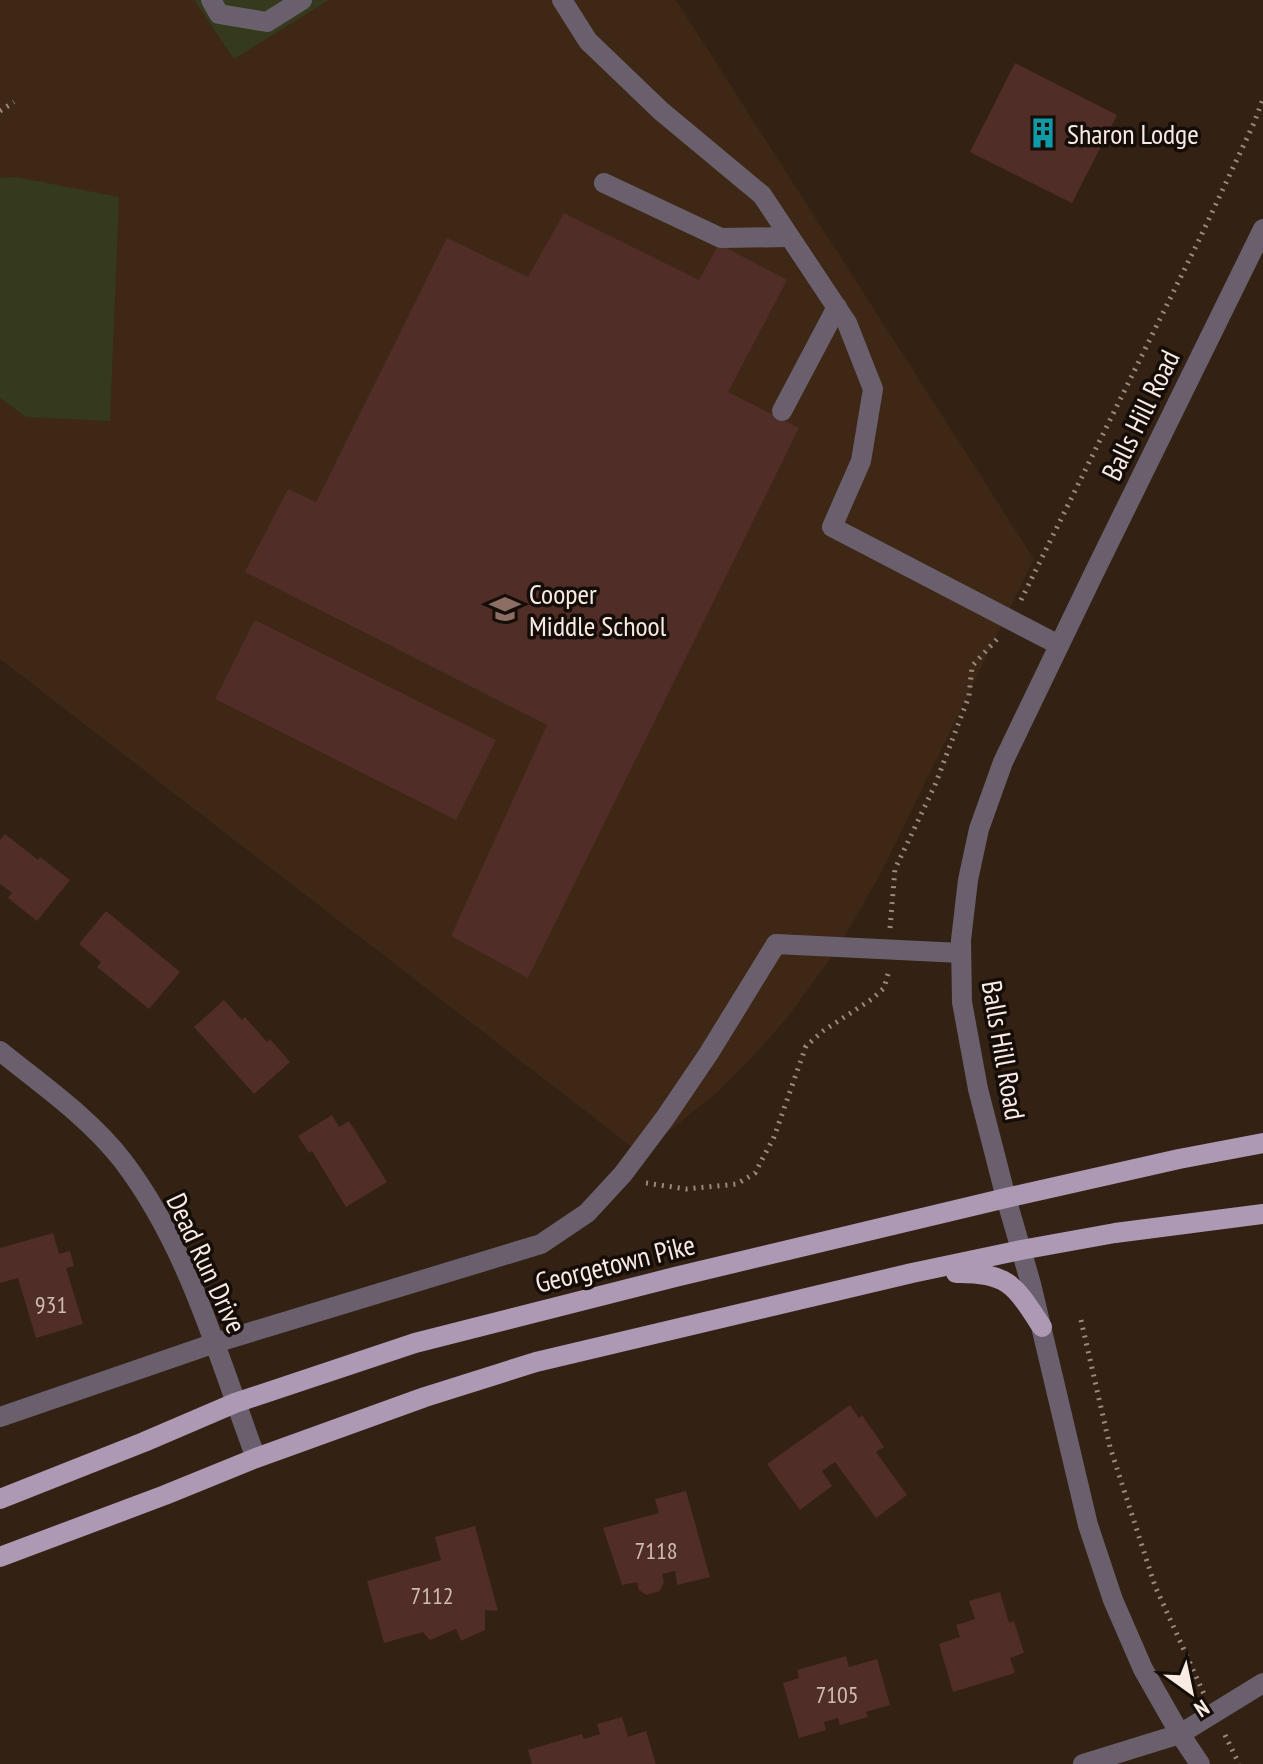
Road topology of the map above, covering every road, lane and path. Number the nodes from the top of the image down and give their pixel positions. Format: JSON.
{"nodes":[{"id":1,"x":211,"y":0,"type":"edge"},
{"id":2,"x":302,"y":0,"type":"edge"},
{"id":3,"x":562,"y":0,"type":"edge"},
{"id":4,"x":1263,"y":99,"type":"edge"},
{"id":5,"x":14,"y":102,"type":"dead end"},
{"id":6,"x":0,"y":111,"type":"edge"},
{"id":7,"x":604,"y":183,"type":"dead end"},
{"id":8,"x":1263,"y":229,"type":"edge"},
{"id":9,"x":789,"y":237,"type":"junction"},
{"id":10,"x":837,"y":307,"type":"junction"},
{"id":11,"x":782,"y":411,"type":"dead end"},
{"id":12,"x":1009,"y":619,"type":"junction"},
{"id":13,"x":1059,"y":645,"type":"junction"},
{"id":14,"x":889,"y":949,"type":"junction"},
{"id":15,"x":961,"y":953,"type":"junction"},
{"id":16,"x":0,"y":1051,"type":"edge"},
{"id":17,"x":1263,"y":1143,"type":"edge"},
{"id":18,"x":623,"y":1174,"type":"junction"},
{"id":19,"x":1006,"y":1198,"type":"junction"},
{"id":20,"x":1263,"y":1214,"type":"edge"},
{"id":21,"x":1021,"y":1250,"type":"junction"},
{"id":22,"x":912,"y":1273,"type":"junction"},
{"id":23,"x":1081,"y":1320,"type":"dead end"},
{"id":24,"x":1042,"y":1327,"type":"junction"},
{"id":25,"x":215,"y":1343,"type":"junction"},
{"id":26,"x":235,"y":1403,"type":"junction"},
{"id":27,"x":0,"y":1417,"type":"edge"},
{"id":28,"x":256,"y":1458,"type":"junction"},
{"id":29,"x":0,"y":1499,"type":"edge"},
{"id":30,"x":0,"y":1557,"type":"edge"},
{"id":31,"x":1263,"y":1683,"type":"edge"},
{"id":32,"x":1214,"y":1714,"type":"junction"},
{"id":33,"x":1180,"y":1734,"type":"junction"},
{"id":34,"x":1083,"y":1764,"type":"edge"},
{"id":35,"x":1200,"y":1764,"type":"edge"},
{"id":36,"x":1239,"y":1764,"type":"edge"}],
"edges":[{"from":1,"to":2,"type":"street"},
{"from":3,"to":9,"type":"street"},
{"from":4,"to":12,"type":"path"},
{"from":5,"to":6,"type":"path"},
{"from":7,"to":9,"type":"street"},
{"from":8,"to":13,"type":"street","name":"Balls Hill Road"},
{"from":9,"to":10,"type":"street"},
{"from":10,"to":11,"type":"street"},
{"from":10,"to":12,"type":"street"},
{"from":12,"to":13,"type":"street"},
{"from":12,"to":14,"type":"path"},
{"from":13,"to":15,"type":"street","name":"Balls Hill Road"},
{"from":14,"to":15,"type":"street"},
{"from":14,"to":18,"type":"street"},
{"from":14,"to":18,"type":"path"},
{"from":15,"to":19,"type":"street","name":"Balls Hill Road"},
{"from":16,"to":25,"type":"street","name":"Dead Run Drive"},
{"from":17,"to":19,"type":"main road","name":"Georgetown Pike"},
{"from":18,"to":25,"type":"street"},
{"from":19,"to":21,"type":"street","name":"Balls Hill Road"},
{"from":19,"to":26,"type":"main road","name":"Georgetown Pike"},
{"from":20,"to":21,"type":"main road"},
{"from":21,"to":22,"type":"main road"},
{"from":21,"to":24,"type":"street","name":"Balls Hill Road"},
{"from":22,"to":24,"type":"main road"},
{"from":22,"to":28,"type":"main road"},
{"from":23,"to":32,"type":"path"},
{"from":24,"to":33,"type":"street","name":"Balls Hill Road"},
{"from":25,"to":26,"type":"street","name":"Dead Run Drive"},
{"from":25,"to":27,"type":"street"},
{"from":26,"to":28,"type":"street","name":"Dead Run Drive"},
{"from":26,"to":29,"type":"main road","name":"Georgetown Pike"},
{"from":28,"to":30,"type":"main road"},
{"from":31,"to":32,"type":"street"},
{"from":32,"to":33,"type":"street"},
{"from":32,"to":36,"type":"path"},
{"from":33,"to":34,"type":"street"},
{"from":33,"to":35,"type":"street","name":"Balls Hill Road"}]}
